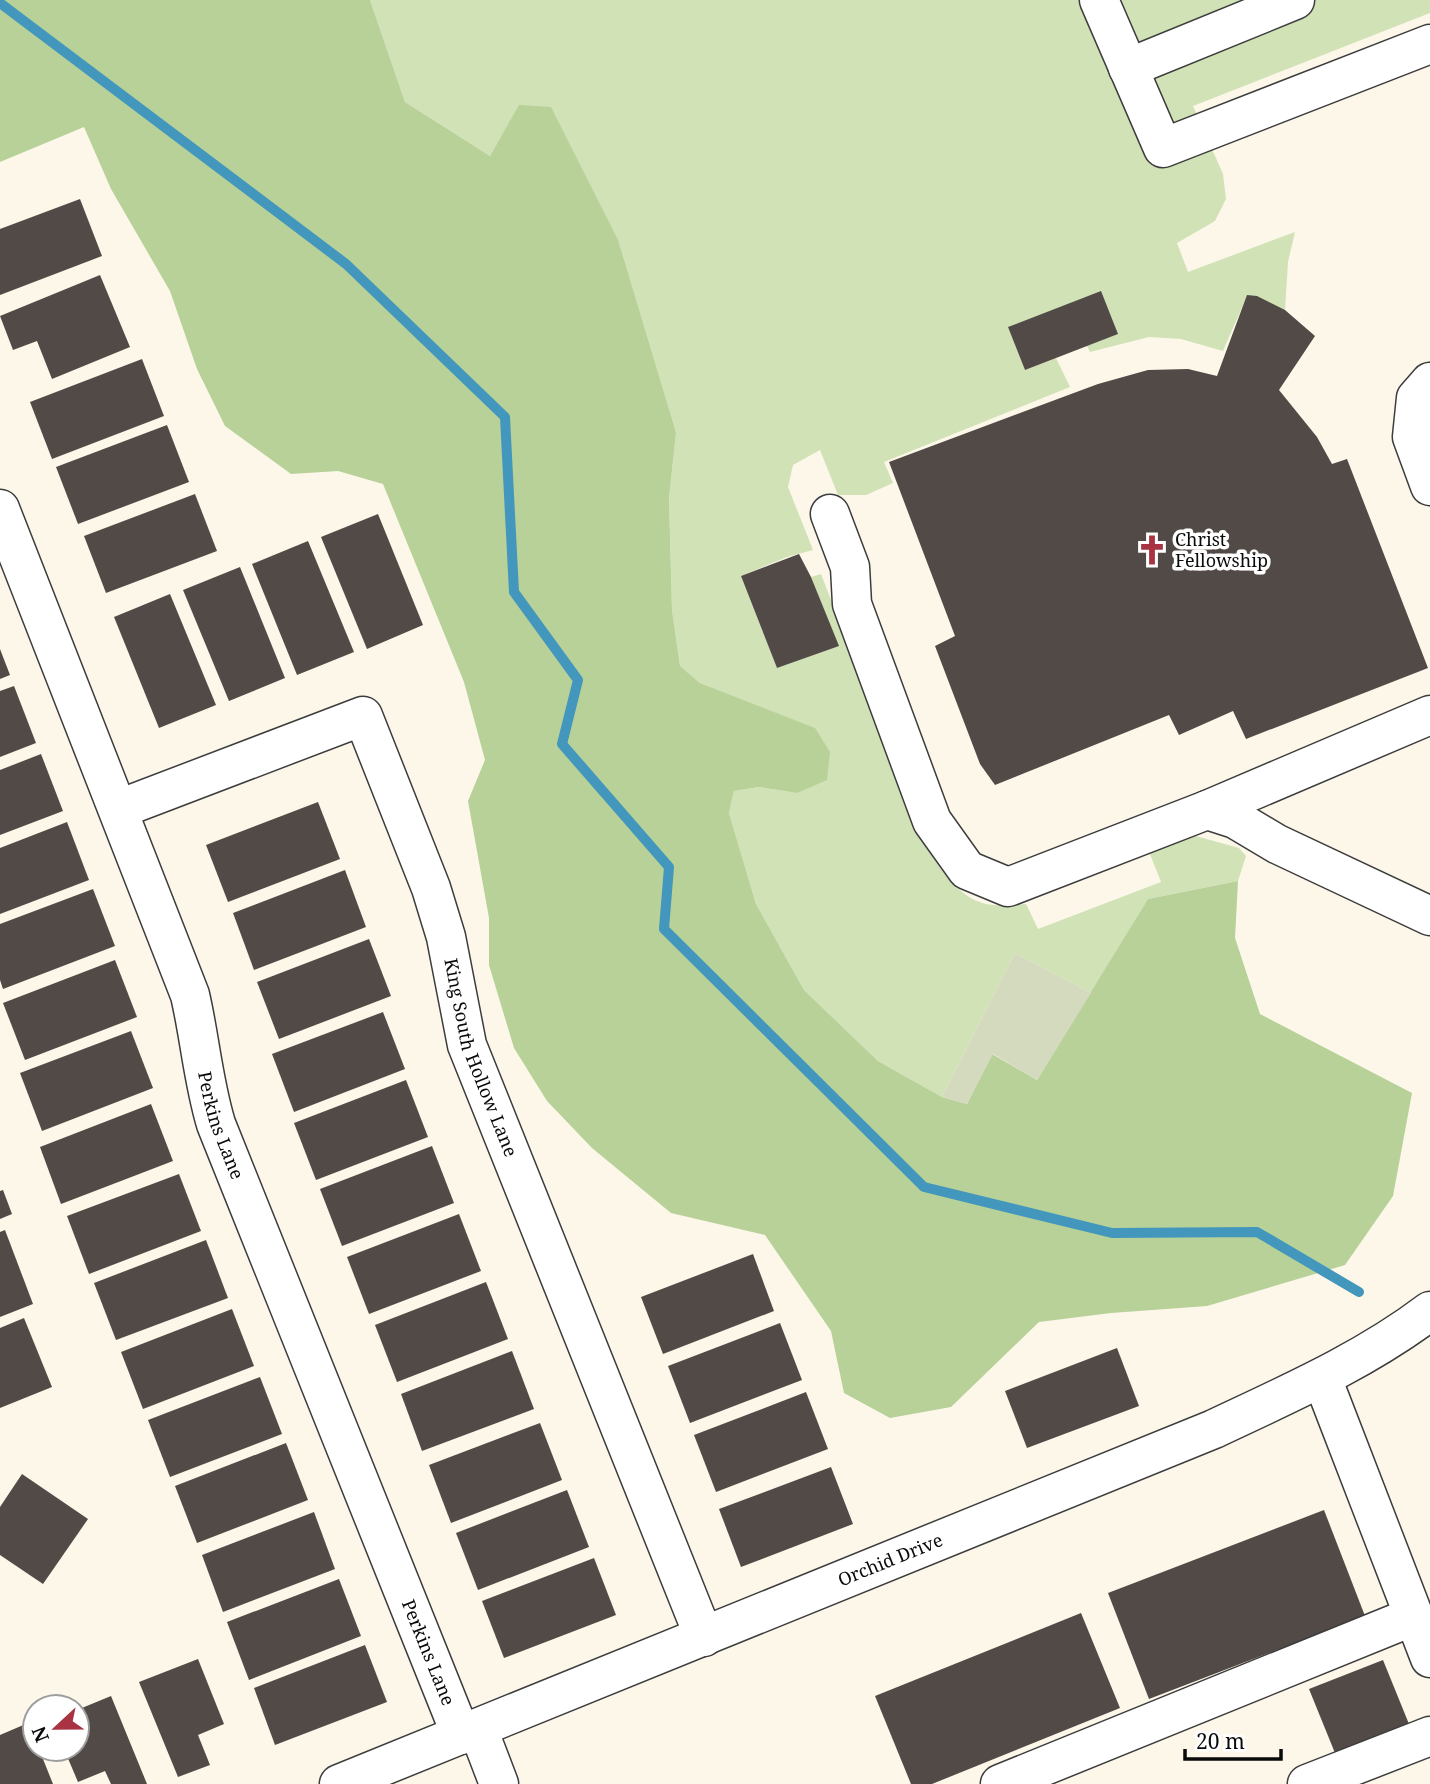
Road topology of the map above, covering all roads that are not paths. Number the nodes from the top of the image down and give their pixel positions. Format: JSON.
{"nodes":[{"id":1,"x":1099,"y":0,"type":"edge"},
{"id":2,"x":1295,"y":0,"type":"edge"},
{"id":3,"x":1430,"y":44,"type":"edge"},
{"id":4,"x":1128,"y":68,"type":"junction"},
{"id":5,"x":1430,"y":382,"type":"edge"},
{"id":6,"x":1427,"y":468,"type":"edge"},
{"id":7,"x":0,"y":509,"type":"edge"},
{"id":8,"x":830,"y":514,"type":"dead end"},
{"id":9,"x":1430,"y":715,"type":"edge"},
{"id":10,"x":119,"y":809,"type":"junction"},
{"id":11,"x":1207,"y":810,"type":"junction"},
{"id":12,"x":1430,"y":916,"type":"edge"},
{"id":13,"x":1430,"y":1311,"type":"edge"},
{"id":14,"x":1322,"y":1378,"type":"junction"},
{"id":15,"x":1414,"y":1616,"type":"junction"},
{"id":16,"x":704,"y":1637,"type":"junction"},
{"id":17,"x":1430,"y":1658,"type":"edge"},
{"id":18,"x":469,"y":1732,"type":"junction"},
{"id":19,"x":1430,"y":1736,"type":"edge"},
{"id":20,"x":1048,"y":1775,"type":"edge"},
{"id":21,"x":339,"y":1784,"type":"edge"},
{"id":22,"x":499,"y":1784,"type":"edge"},
{"id":23,"x":1000,"y":1784,"type":"edge"},
{"id":24,"x":1307,"y":1784,"type":"edge"}],
"edges":[{"from":1,"to":4,"type":"street"},
{"from":2,"to":4,"type":"street"},
{"from":3,"to":4,"type":"street"},
{"from":5,"to":6,"type":"street"},
{"from":7,"to":10,"type":"street","name":"Perkins Lane"},
{"from":8,"to":11,"type":"street"},
{"from":9,"to":11,"type":"street"},
{"from":10,"to":16,"type":"street","name":"King South Hollow Lane"},
{"from":10,"to":18,"type":"street","name":"Perkins Lane"},
{"from":11,"to":12,"type":"street"},
{"from":13,"to":14,"type":"street","name":"Orchid Drive"},
{"from":14,"to":15,"type":"street"},
{"from":14,"to":16,"type":"street","name":"Orchid Drive"},
{"from":15,"to":17,"type":"street"},
{"from":15,"to":20,"type":"street"},
{"from":16,"to":18,"type":"street","name":"Orchid Drive"},
{"from":18,"to":21,"type":"street","name":"Orchid Drive"},
{"from":18,"to":22,"type":"street","name":"Perkins Lane"},
{"from":19,"to":24,"type":"street"},
{"from":20,"to":23,"type":"street"}]}
